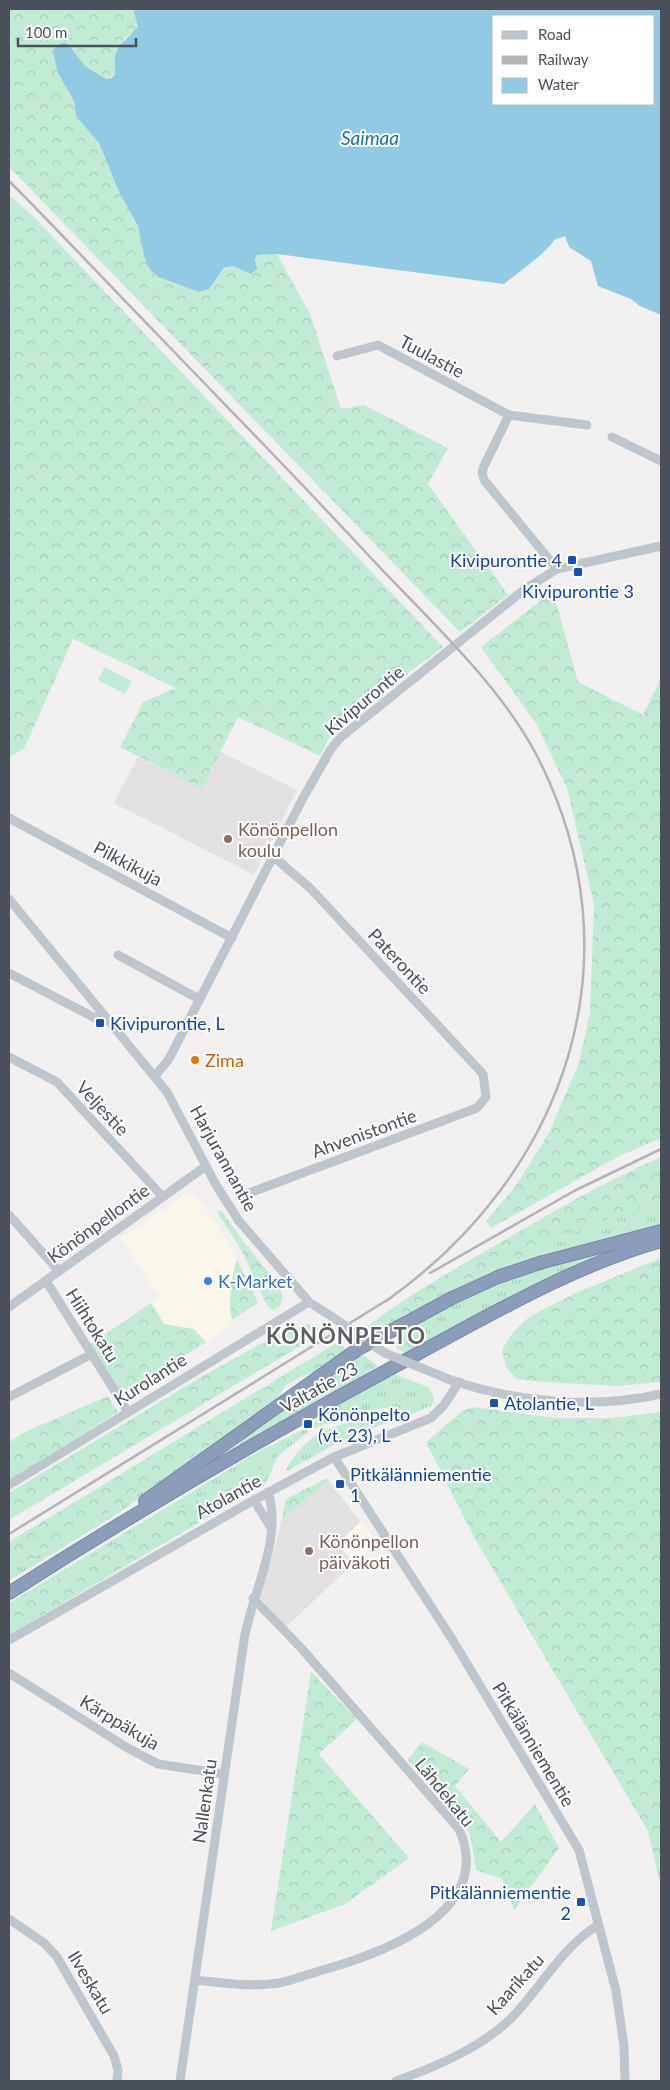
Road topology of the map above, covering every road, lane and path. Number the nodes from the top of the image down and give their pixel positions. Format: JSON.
{"nodes":[{"id":1,"x":337,"y":356,"type":"dead end"},
{"id":2,"x":509,"y":415,"type":"junction"},
{"id":3,"x":587,"y":425,"type":"dead end"},
{"id":4,"x":612,"y":437,"type":"dead end"},
{"id":5,"x":661,"y":461,"type":"edge"},
{"id":6,"x":661,"y":546,"type":"edge"},
{"id":7,"x":557,"y":569,"type":"junction"},
{"id":8,"x":9,"y":818,"type":"edge"},
{"id":9,"x":274,"y":857,"type":"junction"},
{"id":10,"x":9,"y":899,"type":"edge"},
{"id":11,"x":232,"y":938,"type":"junction"},
{"id":12,"x":118,"y":955,"type":"dead end"},
{"id":13,"x":9,"y":973,"type":"edge"},
{"id":14,"x":200,"y":999,"type":"junction"},
{"id":15,"x":102,"y":1014,"type":"junction"},
{"id":16,"x":9,"y":1057,"type":"edge"},
{"id":17,"x":155,"y":1076,"type":"junction"},
{"id":18,"x":486,"y":1097,"type":"joint"},
{"id":19,"x":206,"y":1166,"type":"junction"},
{"id":20,"x":249,"y":1193,"type":"dead end"},
{"id":21,"x":162,"y":1196,"type":"junction"},
{"id":22,"x":9,"y":1215,"type":"edge"},
{"id":23,"x":661,"y":1231,"type":"edge"},
{"id":24,"x":661,"y":1241,"type":"edge"},
{"id":25,"x":59,"y":1270,"type":"junction"},
{"id":26,"x":46,"y":1281,"type":"junction"},
{"id":27,"x":309,"y":1302,"type":"junction"},
{"id":28,"x":9,"y":1307,"type":"edge"},
{"id":29,"x":365,"y":1340,"type":"junction"},
{"id":30,"x":92,"y":1354,"type":"junction"},
{"id":31,"x":456,"y":1382,"type":"junction"},
{"id":32,"x":661,"y":1394,"type":"edge"},
{"id":33,"x":9,"y":1397,"type":"edge"},
{"id":34,"x":128,"y":1412,"type":"junction"},
{"id":35,"x":334,"y":1457,"type":"junction"},
{"id":36,"x":9,"y":1485,"type":"edge"},
{"id":37,"x":268,"y":1492,"type":"junction"},
{"id":38,"x":254,"y":1500,"type":"junction"},
{"id":39,"x":271,"y":1528,"type":"junction"},
{"id":40,"x":65,"y":1557,"type":"junction"},
{"id":41,"x":9,"y":1593,"type":"edge"},
{"id":42,"x":253,"y":1598,"type":"junction"},
{"id":43,"x":9,"y":1640,"type":"edge"},
{"id":44,"x":9,"y":1673,"type":"edge"},
{"id":45,"x":224,"y":1774,"type":"junction"},
{"id":46,"x":9,"y":1919,"type":"edge"},
{"id":47,"x":598,"y":1925,"type":"junction"},
{"id":48,"x":196,"y":1980,"type":"junction"},
{"id":49,"x":117,"y":2081,"type":"edge"},
{"id":50,"x":180,"y":2081,"type":"edge"},
{"id":51,"x":396,"y":2081,"type":"edge"},
{"id":52,"x":625,"y":2081,"type":"edge"}],
"edges":[{"from":1,"to":2,"type":"street","name":"Tuulastie"},
{"from":2,"to":3,"type":"street","name":"Tuulastie"},
{"from":2,"to":7,"type":"street"},
{"from":4,"to":5,"type":"street"},
{"from":6,"to":7,"type":"street","name":"Kivipurontie"},
{"from":7,"to":9,"type":"street","name":"Kivipurontie"},
{"from":8,"to":11,"type":"street","name":"Pilkkikuja"},
{"from":9,"to":11,"type":"street","name":"Kivipurontie"},
{"from":9,"to":18,"type":"street","name":"Paterontie"},
{"from":10,"to":15,"type":"street","name":"Harjurannantie"},
{"from":11,"to":14,"type":"street","name":"Kivipurontie"},
{"from":12,"to":14,"type":"street"},
{"from":13,"to":15,"type":"street"},
{"from":14,"to":17,"type":"street","name":"Kivipurontie"},
{"from":15,"to":17,"type":"street","name":"Harjurannantie"},
{"from":16,"to":21,"type":"street","name":"Veljestie"},
{"from":17,"to":19,"type":"street","name":"Harjurannantie"},
{"from":18,"to":20,"type":"street","name":"Ahvenistontie"},
{"from":19,"to":21,"type":"street","name":"Könönpellontie"},
{"from":19,"to":27,"type":"street","name":"Harjurannantie"},
{"from":21,"to":25,"type":"street","name":"Könönpellontie"},
{"from":22,"to":25,"type":"street","name":"Hiihtokatu"},
{"from":23,"to":29,"type":"highway"},
{"from":24,"to":40,"type":"highway","name":"Valtatie 23"},
{"from":25,"to":26,"type":"street","name":"Könönpellontie"},
{"from":26,"to":28,"type":"street","name":"Könönpellontie"},
{"from":26,"to":30,"type":"street","name":"Hiihtokatu"},
{"from":27,"to":29,"type":"street","name":"Harjurannantie","bridge":true},
{"from":27,"to":34,"type":"street","name":"Kurolantie"},
{"from":29,"to":31,"type":"street","name":"Harjurannantie","bridge":true},
{"from":29,"to":40,"type":"highway"},
{"from":30,"to":33,"type":"street"},
{"from":30,"to":34,"type":"street","name":"Hiihtokatu"},
{"from":31,"to":32,"type":"street","name":"Harjurannantie"},
{"from":31,"to":35,"type":"street","name":"Atolantie"},
{"from":34,"to":36,"type":"street","name":"Kurolantie"},
{"from":35,"to":37,"type":"street","name":"Atolantie"},
{"from":35,"to":47,"type":"street","name":"Pitkälänniementie"},
{"from":37,"to":38,"type":"street","name":"Atolantie"},
{"from":37,"to":39,"type":"street","name":"Nallenkatu"},
{"from":38,"to":39,"type":"street"},
{"from":38,"to":43,"type":"street","name":"Atolantie"},
{"from":39,"to":42,"type":"street","name":"Nallenkatu"},
{"from":40,"to":41,"type":"highway","name":"Valtatie 23"},
{"from":42,"to":45,"type":"street","name":"Nallenkatu"},
{"from":42,"to":48,"type":"street","name":"Lähdekatu"},
{"from":44,"to":45,"type":"street","name":"Kärppäkuja"},
{"from":45,"to":48,"type":"street","name":"Nallenkatu"},
{"from":46,"to":49,"type":"street","name":"Ilveskatu"},
{"from":47,"to":51,"type":"street","name":"Kaarikatu"},
{"from":47,"to":52,"type":"street","name":"Pitkälänniementie"},
{"from":48,"to":50,"type":"street","name":"Nallenkatu"}]}
